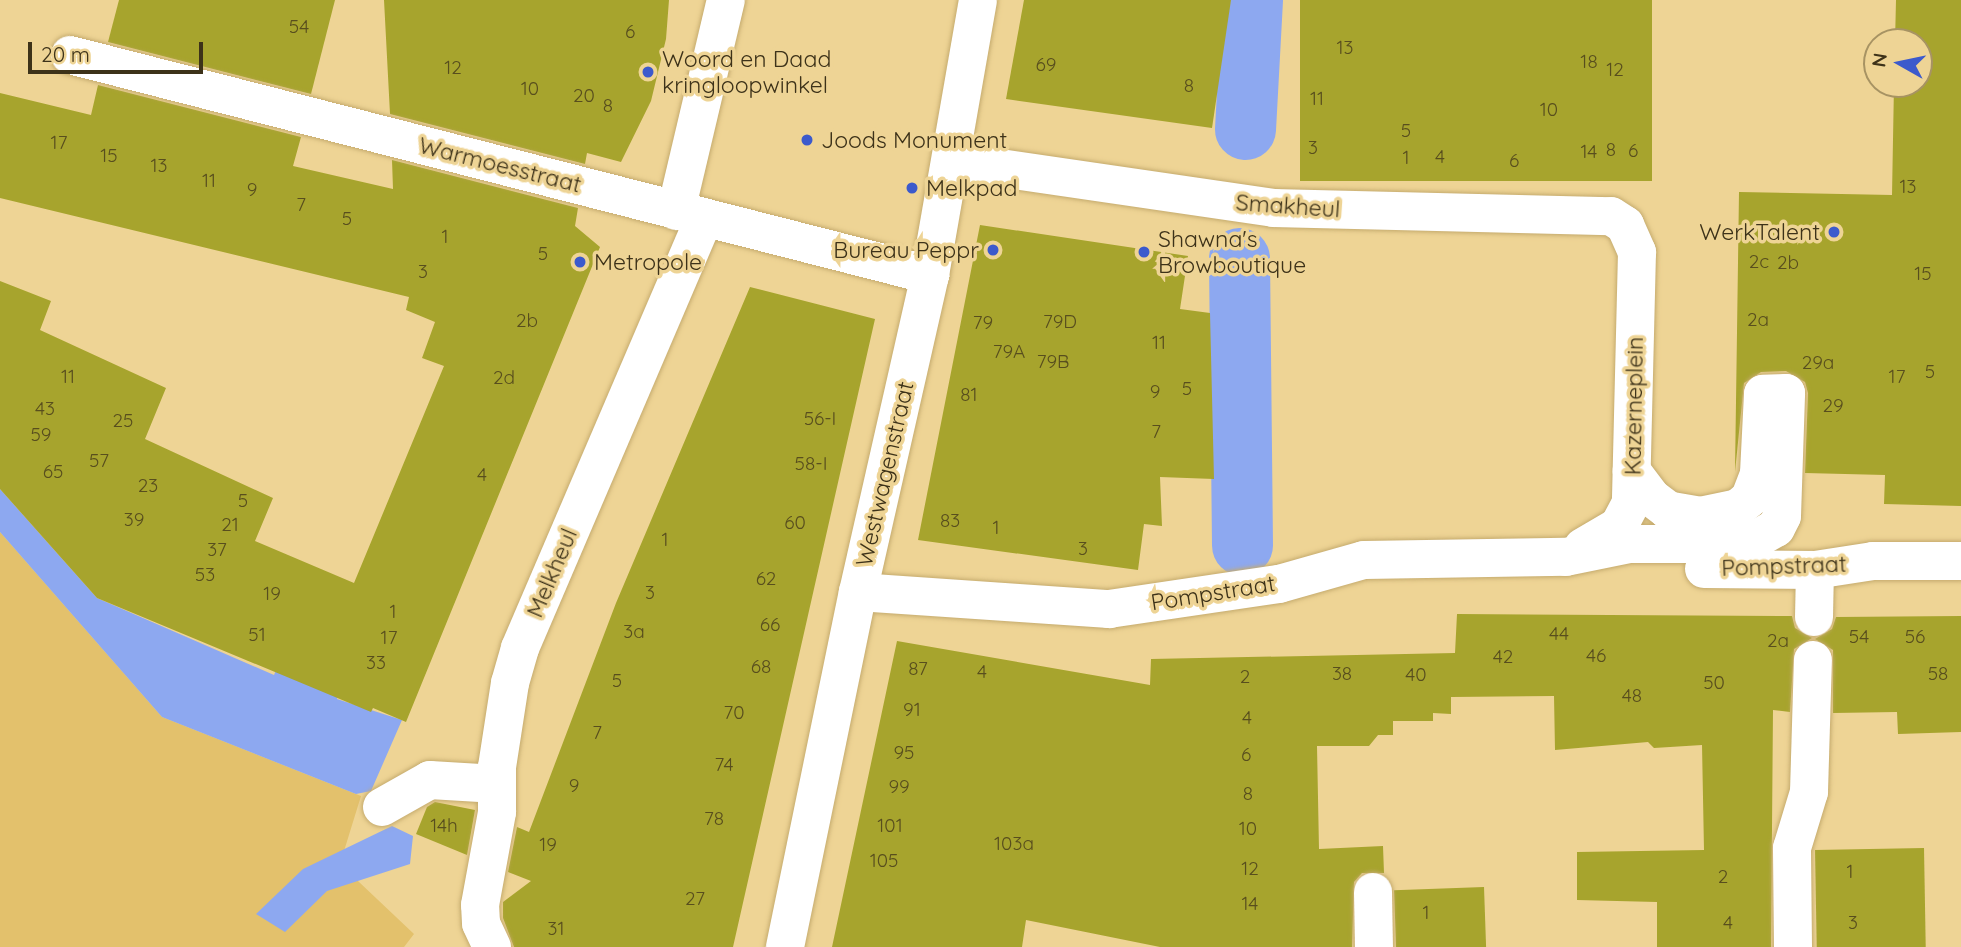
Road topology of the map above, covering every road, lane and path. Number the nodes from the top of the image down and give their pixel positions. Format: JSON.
{"nodes":[{"id":1,"x":726,"y":0,"type":"edge"},
{"id":2,"x":978,"y":0,"type":"edge"},
{"id":3,"x":70,"y":55,"type":"dead end"},
{"id":4,"x":951,"y":161,"type":"junction"},
{"id":5,"x":690,"y":214,"type":"junction"},
{"id":6,"x":1625,"y":225,"type":"joint"},
{"id":7,"x":930,"y":275,"type":"junction"},
{"id":8,"x":1632,"y":471,"type":"junction"},
{"id":9,"x":1566,"y":557,"type":"junction"},
{"id":10,"x":1961,"y":561,"type":"edge"},
{"id":11,"x":1815,"y":570,"type":"junction"},
{"id":12,"x":858,"y":592,"type":"junction"},
{"id":13,"x":1814,"y":617,"type":"dead end"},
{"id":14,"x":1813,"y":660,"type":"dead end"},
{"id":15,"x":497,"y":798,"type":"junction"},
{"id":16,"x":382,"y":807,"type":"dead end"},
{"id":17,"x":1373,"y":892,"type":"dead end"},
{"id":18,"x":492,"y":947,"type":"edge"},
{"id":19,"x":785,"y":947,"type":"edge"},
{"id":20,"x":1374,"y":947,"type":"edge"},
{"id":21,"x":1793,"y":947,"type":"edge"}],
"edges":[{"from":1,"to":5,"type":"street"},
{"from":2,"to":4,"type":"street","name":"Westwagenstraat"},
{"from":3,"to":5,"type":"street","name":"Warmoesstraat"},
{"from":4,"to":6,"type":"street","name":"Smakheul"},
{"from":4,"to":7,"type":"street","name":"Westwagenstraat"},
{"from":5,"to":7,"type":"street","name":"Warmoesstraat"},
{"from":5,"to":15,"type":"street","name":"Melkheul"},
{"from":6,"to":8,"type":"street","name":"Kazerneplein"},
{"from":7,"to":12,"type":"street","name":"Westwagenstraat"},
{"from":8,"to":9,"type":"street","name":"Kazerneplein"},
{"from":8,"to":9,"type":"street","name":"Pompstraat"},
{"from":9,"to":11,"type":"street","name":"Pompstraat"},
{"from":9,"to":12,"type":"street","name":"Pompstraat"},
{"from":10,"to":11,"type":"street","name":"Pompstraat"},
{"from":11,"to":13,"type":"street"},
{"from":12,"to":19,"type":"street","name":"Westwagenstraat"},
{"from":14,"to":21,"type":"street"},
{"from":15,"to":16,"type":"street"},
{"from":15,"to":18,"type":"street","name":"Melkheul"},
{"from":17,"to":20,"type":"street"}]}
